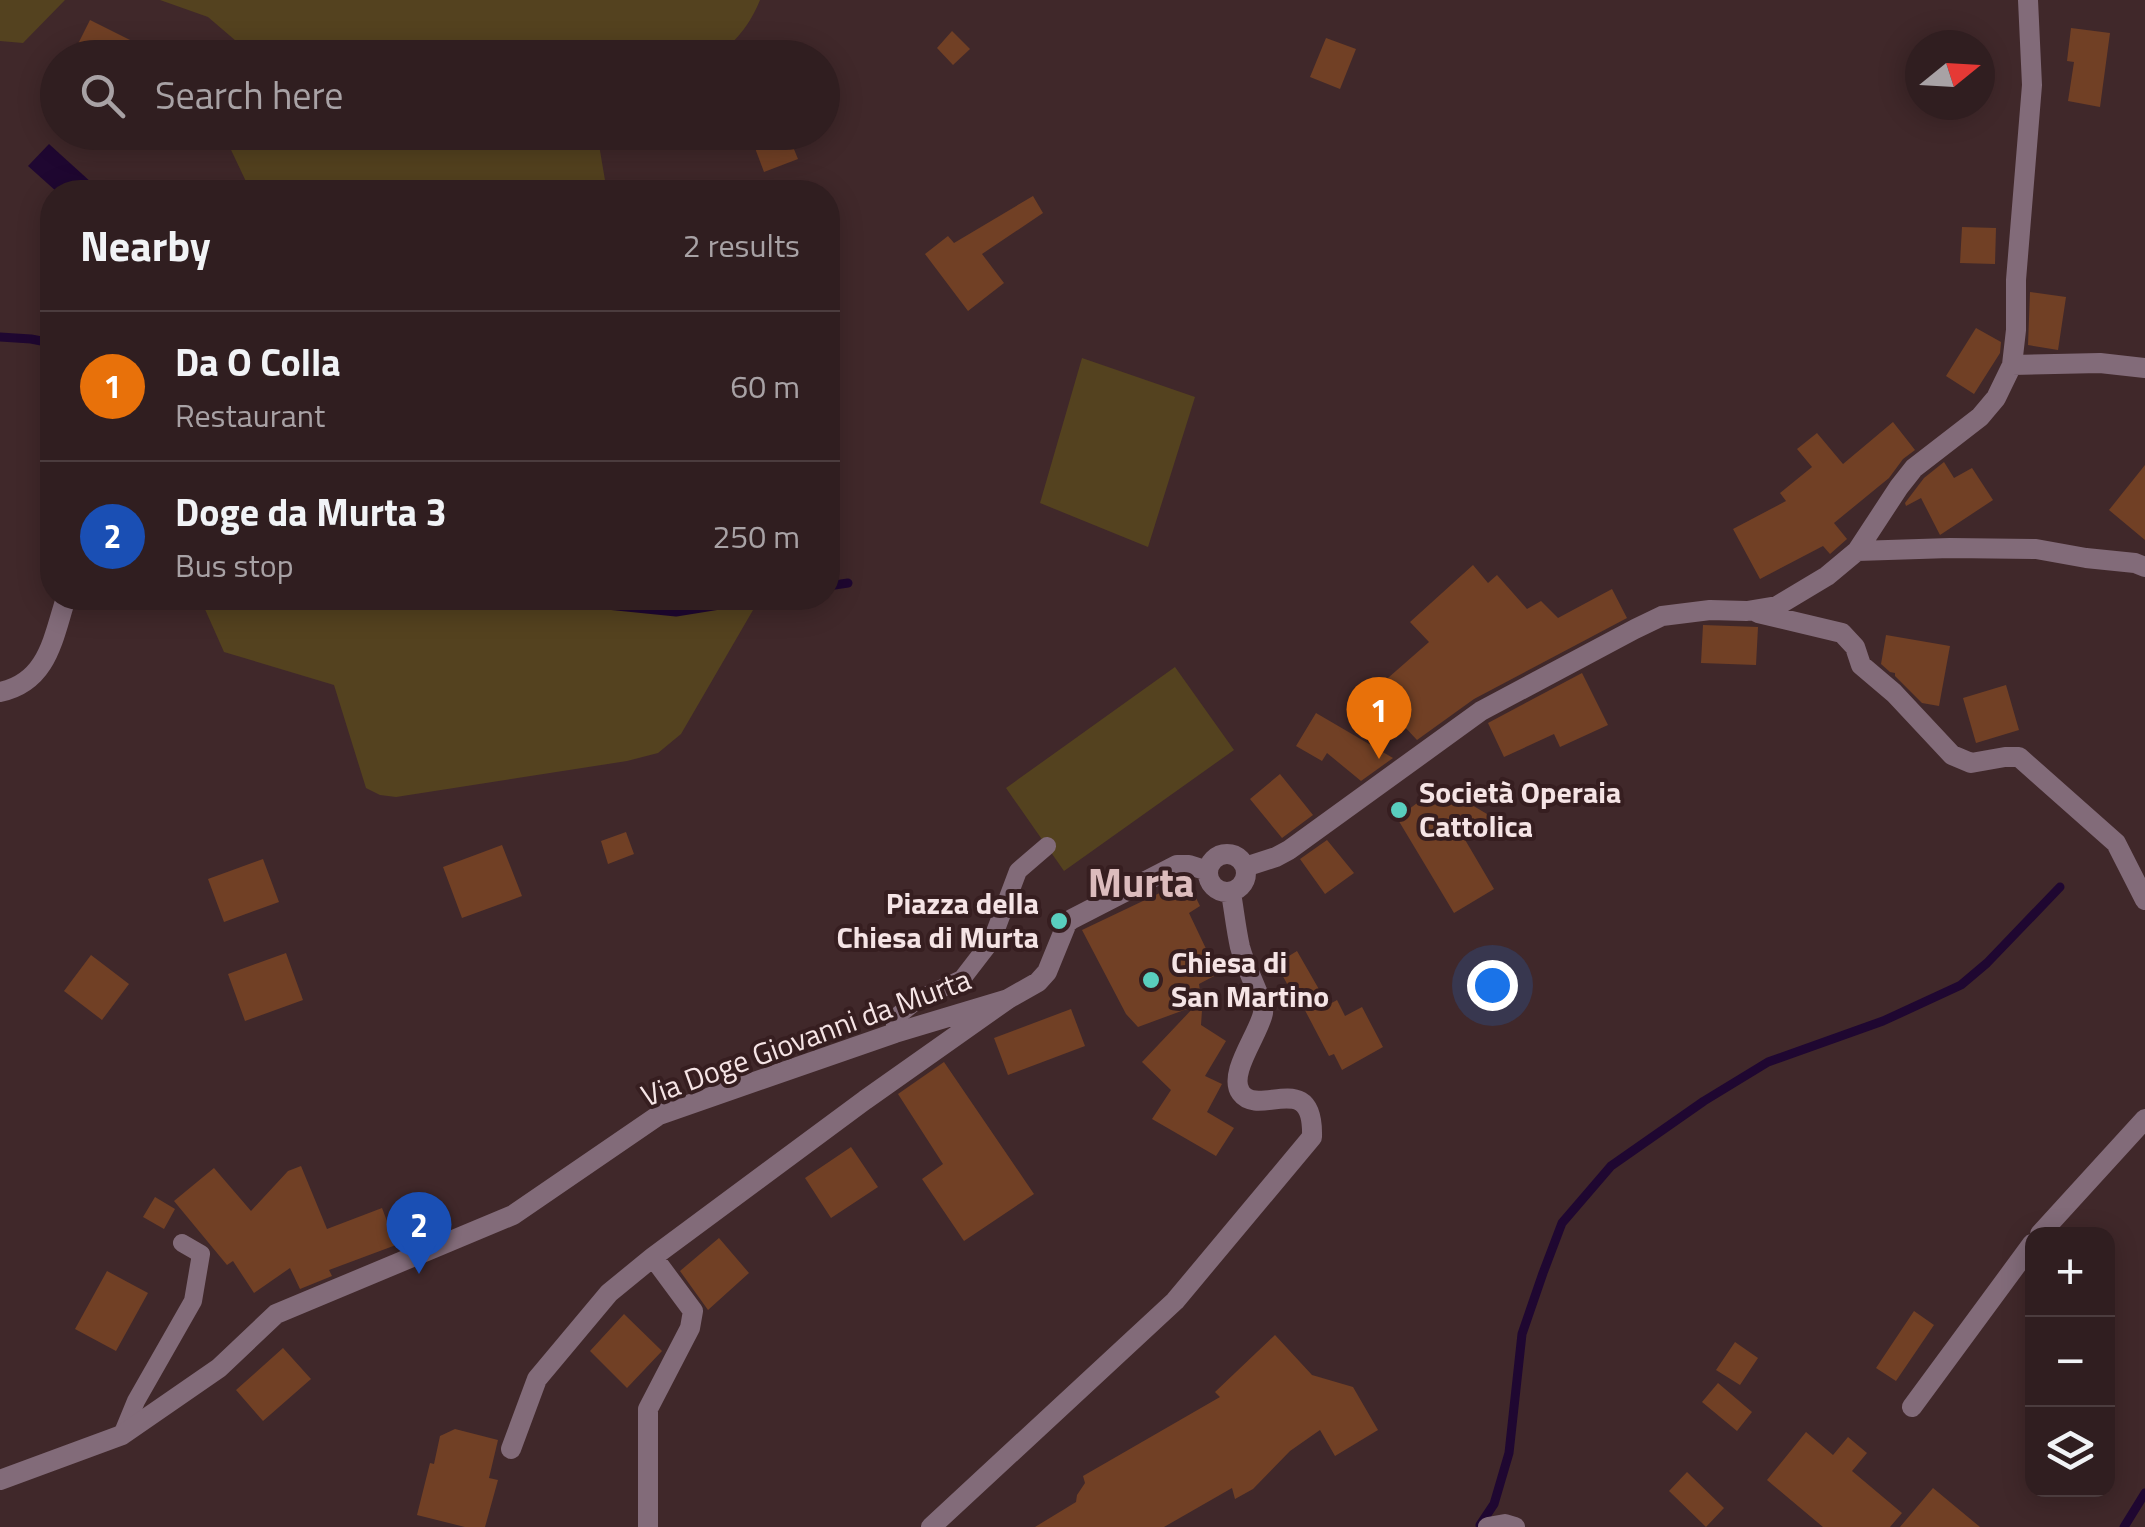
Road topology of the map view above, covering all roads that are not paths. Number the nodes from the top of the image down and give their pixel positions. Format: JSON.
{"nodes":[{"id":1,"x":2028,"y":0,"type":"edge"},
{"id":2,"x":2012,"y":365,"type":"junction"},
{"id":3,"x":2145,"y":368,"type":"edge"},
{"id":4,"x":1856,"y":551,"type":"junction"},
{"id":5,"x":2145,"y":567,"type":"edge"},
{"id":6,"x":62,"y":610,"type":"edge"},
{"id":7,"x":1746,"y":611,"type":"junction"},
{"id":8,"x":0,"y":692,"type":"edge"},
{"id":9,"x":1047,"y":846,"type":"dead end"},
{"id":10,"x":1246,"y":868,"type":"junction"},
{"id":11,"x":1208,"y":870,"type":"junction"},
{"id":12,"x":1231,"y":892,"type":"junction"},
{"id":13,"x":2145,"y":900,"type":"edge"},
{"id":14,"x":1008,"y":999,"type":"junction"},
{"id":15,"x":895,"y":1033,"type":"junction"},
{"id":16,"x":2145,"y":1119,"type":"edge"},
{"id":17,"x":2046,"y":1227,"type":"edge"},
{"id":18,"x":182,"y":1243,"type":"dead end"},
{"id":19,"x":2025,"y":1254,"type":"edge"},
{"id":20,"x":653,"y":1258,"type":"junction"},
{"id":21,"x":1912,"y":1407,"type":"dead end"},
{"id":22,"x":122,"y":1434,"type":"junction"},
{"id":23,"x":511,"y":1449,"type":"dead end"},
{"id":24,"x":0,"y":1480,"type":"edge"},
{"id":25,"x":648,"y":1527,"type":"edge"},
{"id":26,"x":931,"y":1527,"type":"edge"},
{"id":27,"x":1488,"y":1527,"type":"edge"},
{"id":28,"x":1515,"y":1527,"type":"edge"}],
"edges":[{"from":1,"to":2,"type":"street"},
{"from":2,"to":3,"type":"street"},
{"from":2,"to":4,"type":"street"},
{"from":4,"to":5,"type":"street"},
{"from":4,"to":7,"type":"street"},
{"from":6,"to":8,"type":"street"},
{"from":7,"to":10,"type":"street"},
{"from":7,"to":13,"type":"street"},
{"from":9,"to":15,"type":"lane"},
{"from":10,"to":11,"type":"street"},
{"from":10,"to":12,"type":"street"},
{"from":11,"to":12,"type":"street"},
{"from":11,"to":14,"type":"street"},
{"from":12,"to":26,"type":"street"},
{"from":14,"to":15,"type":"street","name":"Via Doge Giovanni da Murta"},
{"from":14,"to":20,"type":"street"},
{"from":15,"to":22,"type":"street","name":"Via Doge Giovanni da Murta"},
{"from":16,"to":17,"type":"street"},
{"from":18,"to":22,"type":"lane"},
{"from":19,"to":21,"type":"street"},
{"from":20,"to":23,"type":"street"},
{"from":20,"to":25,"type":"street"},
{"from":22,"to":24,"type":"street","name":"Via Doge Giovanni da Murta"},
{"from":27,"to":28,"type":"street"}]}
